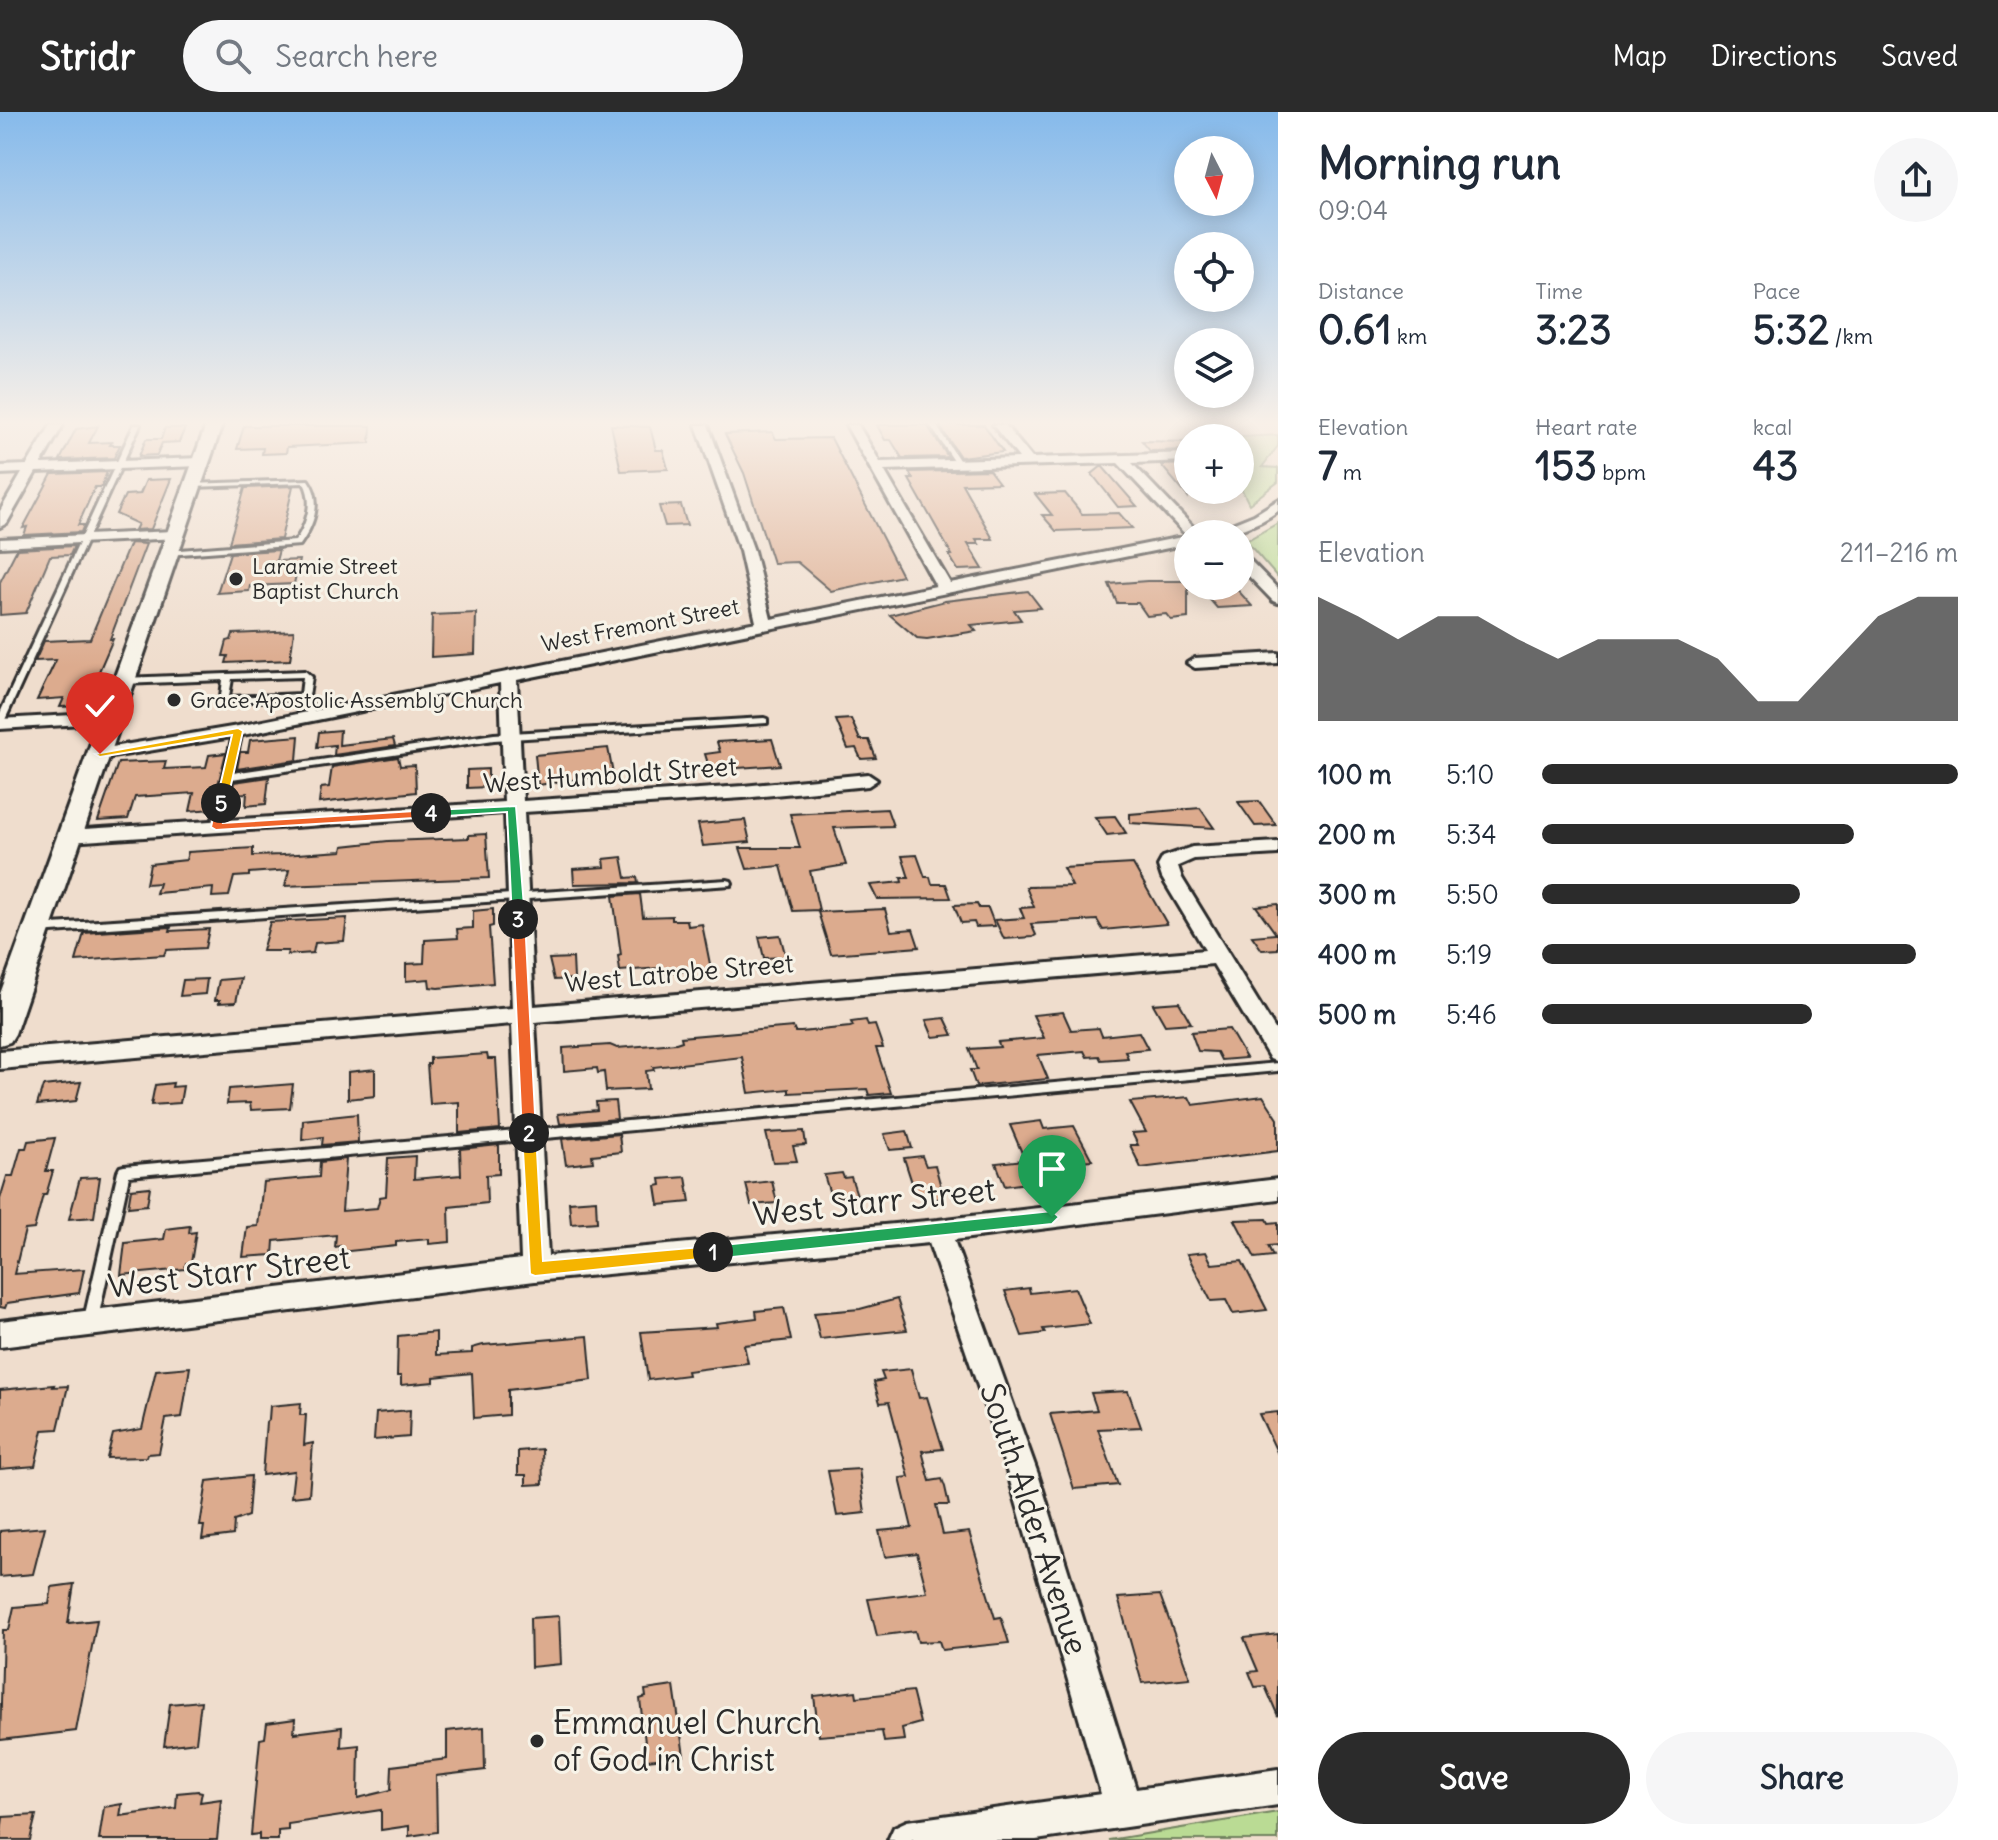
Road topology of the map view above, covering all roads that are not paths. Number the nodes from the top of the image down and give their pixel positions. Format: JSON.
{"nodes":[{"id":1,"x":11,"y":506,"type":"edge"},
{"id":2,"x":100,"y":506,"type":"edge"},
{"id":3,"x":184,"y":506,"type":"edge"},
{"id":4,"x":312,"y":506,"type":"edge"},
{"id":5,"x":731,"y":506,"type":"edge"},
{"id":6,"x":898,"y":506,"type":"edge"},
{"id":7,"x":1276,"y":506,"type":"edge"},
{"id":8,"x":1254,"y":521,"type":"edge"},
{"id":9,"x":0,"y":523,"type":"edge"},
{"id":10,"x":84,"y":539,"type":"junction"},
{"id":11,"x":0,"y":543,"type":"edge"},
{"id":12,"x":1174,"y":543,"type":"edge"},
{"id":13,"x":170,"y":544,"type":"junction"},
{"id":14,"x":1254,"y":573,"type":"edge"},
{"id":15,"x":946,"y":590,"type":"junction"},
{"id":16,"x":1278,"y":598,"type":"edge"},
{"id":17,"x":765,"y":625,"type":"junction"},
{"id":18,"x":1278,"y":658,"type":"edge"},
{"id":19,"x":1195,"y":663,"type":"dead end"},
{"id":20,"x":228,"y":676,"type":"junction"},
{"id":21,"x":508,"y":676,"type":"junction"},
{"id":22,"x":123,"y":681,"type":"junction"},
{"id":23,"x":305,"y":696,"type":"junction"},
{"id":24,"x":311,"y":715,"type":"junction"},
{"id":25,"x":109,"y":718,"type":"junction"},
{"id":26,"x":764,"y":721,"type":"dead end"},
{"id":27,"x":0,"y":723,"type":"edge"},
{"id":28,"x":238,"y":731,"type":"junction"},
{"id":29,"x":510,"y":736,"type":"junction"},
{"id":30,"x":100,"y":754,"type":"junction"},
{"id":31,"x":227,"y":777,"type":"junction"},
{"id":32,"x":868,"y":780,"type":"dead end"},
{"id":33,"x":512,"y":808,"type":"junction"},
{"id":34,"x":216,"y":827,"type":"junction"},
{"id":35,"x":69,"y":836,"type":"junction"},
{"id":36,"x":1278,"y":848,"type":"edge"},
{"id":37,"x":727,"y":883,"type":"dead end"},
{"id":38,"x":517,"y":897,"type":"junction"},
{"id":39,"x":37,"y":929,"type":"junction"},
{"id":40,"x":1219,"y":956,"type":"junction"},
{"id":41,"x":524,"y":1014,"type":"junction"},
{"id":42,"x":0,"y":1034,"type":"edge"},
{"id":43,"x":1278,"y":1053,"type":"edge"},
{"id":44,"x":0,"y":1060,"type":"edge"},
{"id":45,"x":1278,"y":1067,"type":"edge"},
{"id":46,"x":529,"y":1135,"type":"junction"},
{"id":47,"x":1278,"y":1189,"type":"edge"},
{"id":48,"x":938,"y":1231,"type":"junction"},
{"id":49,"x":535,"y":1269,"type":"junction"},
{"id":50,"x":90,"y":1323,"type":"junction"},
{"id":51,"x":0,"y":1334,"type":"edge"},
{"id":52,"x":1278,"y":1787,"type":"edge"},
{"id":53,"x":1124,"y":1809,"type":"junction"},
{"id":54,"x":907,"y":1840,"type":"edge"}],
"edges":[{"from":1,"to":9,"type":"street"},
{"from":2,"to":10,"type":"lane"},
{"from":3,"to":13,"type":"street"},
{"from":4,"to":13,"type":"lane"},
{"from":5,"to":17,"type":"street"},
{"from":6,"to":15,"type":"street"},
{"from":7,"to":8,"type":"street"},
{"from":10,"to":11,"type":"street"},
{"from":10,"to":13,"type":"street"},
{"from":10,"to":27,"type":"lane"},
{"from":12,"to":15,"type":"street","name":"West Fremont Street"},
{"from":13,"to":22,"type":"street"},
{"from":14,"to":16,"type":"street"},
{"from":15,"to":17,"type":"street","name":"West Fremont Street"},
{"from":17,"to":21,"type":"street","name":"West Fremont Street"},
{"from":18,"to":19,"type":"street"},
{"from":20,"to":22,"type":"lane"},
{"from":20,"to":23,"type":"lane"},
{"from":20,"to":23,"type":"lane"},
{"from":21,"to":24,"type":"street","name":"West Fremont Street"},
{"from":21,"to":29,"type":"street"},
{"from":22,"to":25,"type":"street"},
{"from":23,"to":24,"type":"lane"},
{"from":24,"to":28,"type":"street","name":"West Fremont Street"},
{"from":25,"to":27,"type":"street"},
{"from":25,"to":30,"type":"street"},
{"from":26,"to":29,"type":"lane"},
{"from":28,"to":30,"type":"street","name":"West Fremont Street"},
{"from":28,"to":31,"type":"lane"},
{"from":29,"to":31,"type":"lane"},
{"from":29,"to":33,"type":"street"},
{"from":30,"to":35,"type":"street"},
{"from":31,"to":34,"type":"lane"},
{"from":32,"to":33,"type":"street","name":"West Humboldt Street"},
{"from":33,"to":34,"type":"street","name":"West Humboldt Street"},
{"from":33,"to":38,"type":"street"},
{"from":34,"to":35,"type":"street","name":"West Humboldt Street"},
{"from":35,"to":39,"type":"street"},
{"from":36,"to":40,"type":"street"},
{"from":37,"to":38,"type":"lane"},
{"from":38,"to":39,"type":"lane"},
{"from":38,"to":41,"type":"street"},
{"from":39,"to":42,"type":"street"},
{"from":40,"to":41,"type":"street","name":"West Latrobe Street"},
{"from":40,"to":43,"type":"street"},
{"from":41,"to":44,"type":"street","name":"West Latrobe Street"},
{"from":41,"to":46,"type":"street"},
{"from":45,"to":46,"type":"lane"},
{"from":46,"to":49,"type":"street"},
{"from":46,"to":50,"type":"lane"},
{"from":47,"to":48,"type":"street","name":"West Starr Street"},
{"from":48,"to":49,"type":"street","name":"West Starr Street"},
{"from":48,"to":53,"type":"street","name":"South Alder Avenue"},
{"from":49,"to":50,"type":"street","name":"West Starr Street"},
{"from":50,"to":51,"type":"street","name":"West Starr Street"},
{"from":52,"to":53,"type":"street"},
{"from":53,"to":54,"type":"street"}]}
